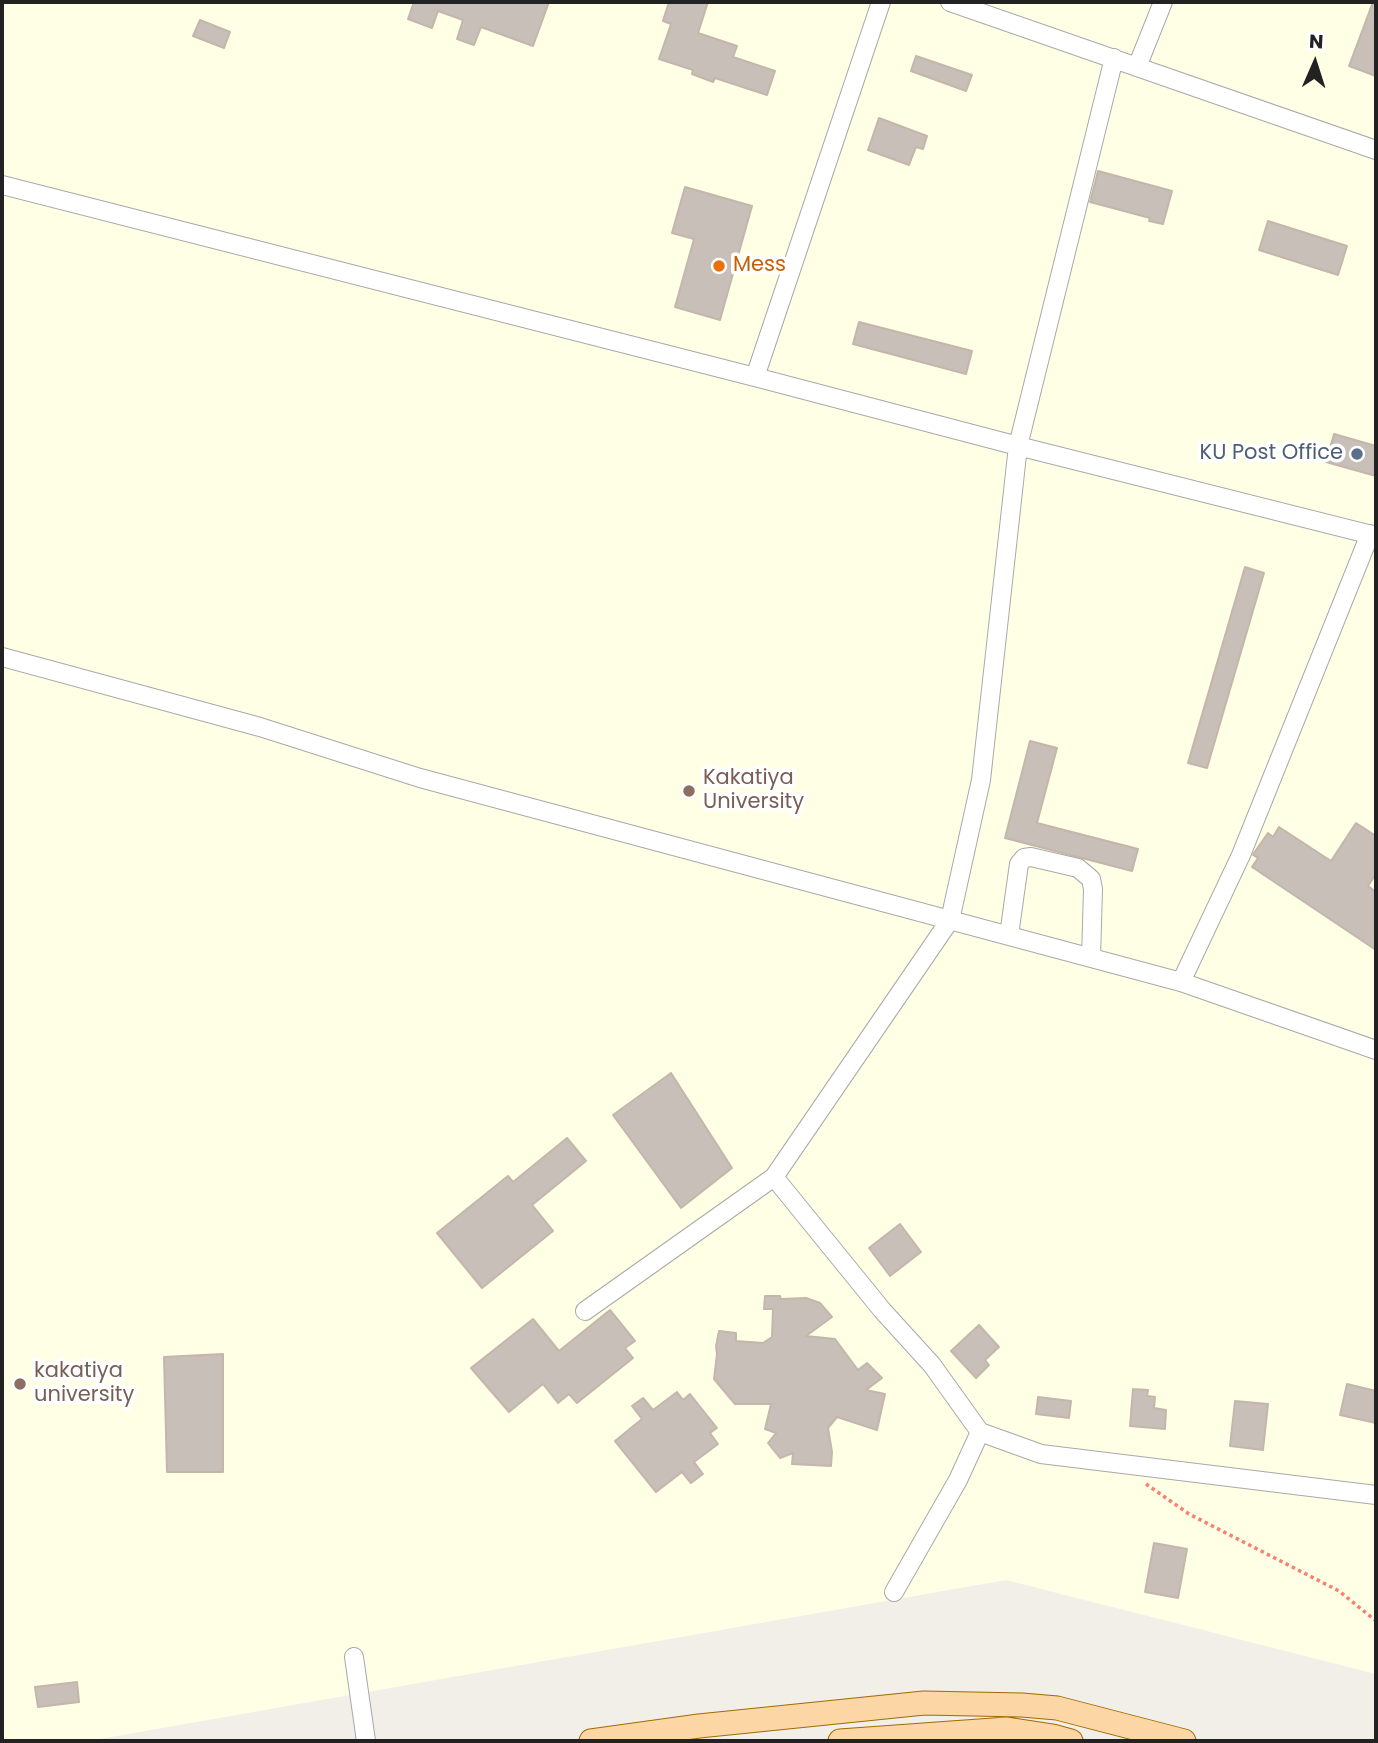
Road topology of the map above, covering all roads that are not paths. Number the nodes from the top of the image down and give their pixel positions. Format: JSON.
{"nodes":[{"id":1,"x":881,"y":2,"type":"edge"},
{"id":2,"x":950,"y":2,"type":"edge"},
{"id":3,"x":1163,"y":2,"type":"edge"},
{"id":4,"x":1114,"y":58,"type":"junction"},
{"id":5,"x":1137,"y":66,"type":"junction"},
{"id":6,"x":1376,"y":150,"type":"edge"},
{"id":7,"x":2,"y":185,"type":"edge"},
{"id":8,"x":755,"y":377,"type":"junction"},
{"id":9,"x":1018,"y":446,"type":"junction"},
{"id":10,"x":1373,"y":535,"type":"edge"},
{"id":11,"x":2,"y":657,"type":"edge"},
{"id":12,"x":950,"y":920,"type":"junction"},
{"id":13,"x":1009,"y":935,"type":"junction"},
{"id":14,"x":1091,"y":957,"type":"junction"},
{"id":15,"x":1181,"y":982,"type":"junction"},
{"id":16,"x":1376,"y":1050,"type":"edge"},
{"id":17,"x":774,"y":1177,"type":"junction"},
{"id":18,"x":585,"y":1311,"type":"dead end"},
{"id":19,"x":980,"y":1432,"type":"junction"},
{"id":20,"x":1376,"y":1495,"type":"edge"},
{"id":21,"x":894,"y":1592,"type":"dead end"},
{"id":22,"x":354,"y":1657,"type":"dead end"},
{"id":23,"x":366,"y":1741,"type":"edge"},
{"id":24,"x":591,"y":1741,"type":"edge"},
{"id":25,"x":840,"y":1741,"type":"edge"},
{"id":26,"x":1071,"y":1741,"type":"edge"},
{"id":27,"x":1184,"y":1741,"type":"edge"}],
"edges":[{"from":1,"to":8,"type":"street"},
{"from":2,"to":4,"type":"street"},
{"from":3,"to":5,"type":"street"},
{"from":4,"to":5,"type":"street"},
{"from":4,"to":9,"type":"street"},
{"from":5,"to":6,"type":"street"},
{"from":7,"to":8,"type":"street"},
{"from":8,"to":9,"type":"street"},
{"from":9,"to":10,"type":"street"},
{"from":9,"to":12,"type":"street"},
{"from":10,"to":15,"type":"street"},
{"from":11,"to":12,"type":"street"},
{"from":12,"to":13,"type":"street"},
{"from":12,"to":17,"type":"street"},
{"from":13,"to":14,"type":"street"},
{"from":13,"to":14,"type":"street"},
{"from":14,"to":15,"type":"street"},
{"from":15,"to":16,"type":"street"},
{"from":17,"to":18,"type":"street"},
{"from":17,"to":19,"type":"street"},
{"from":19,"to":20,"type":"street"},
{"from":19,"to":21,"type":"street"},
{"from":22,"to":23,"type":"street"},
{"from":24,"to":27,"type":"main road"},
{"from":25,"to":26,"type":"main road"}]}
